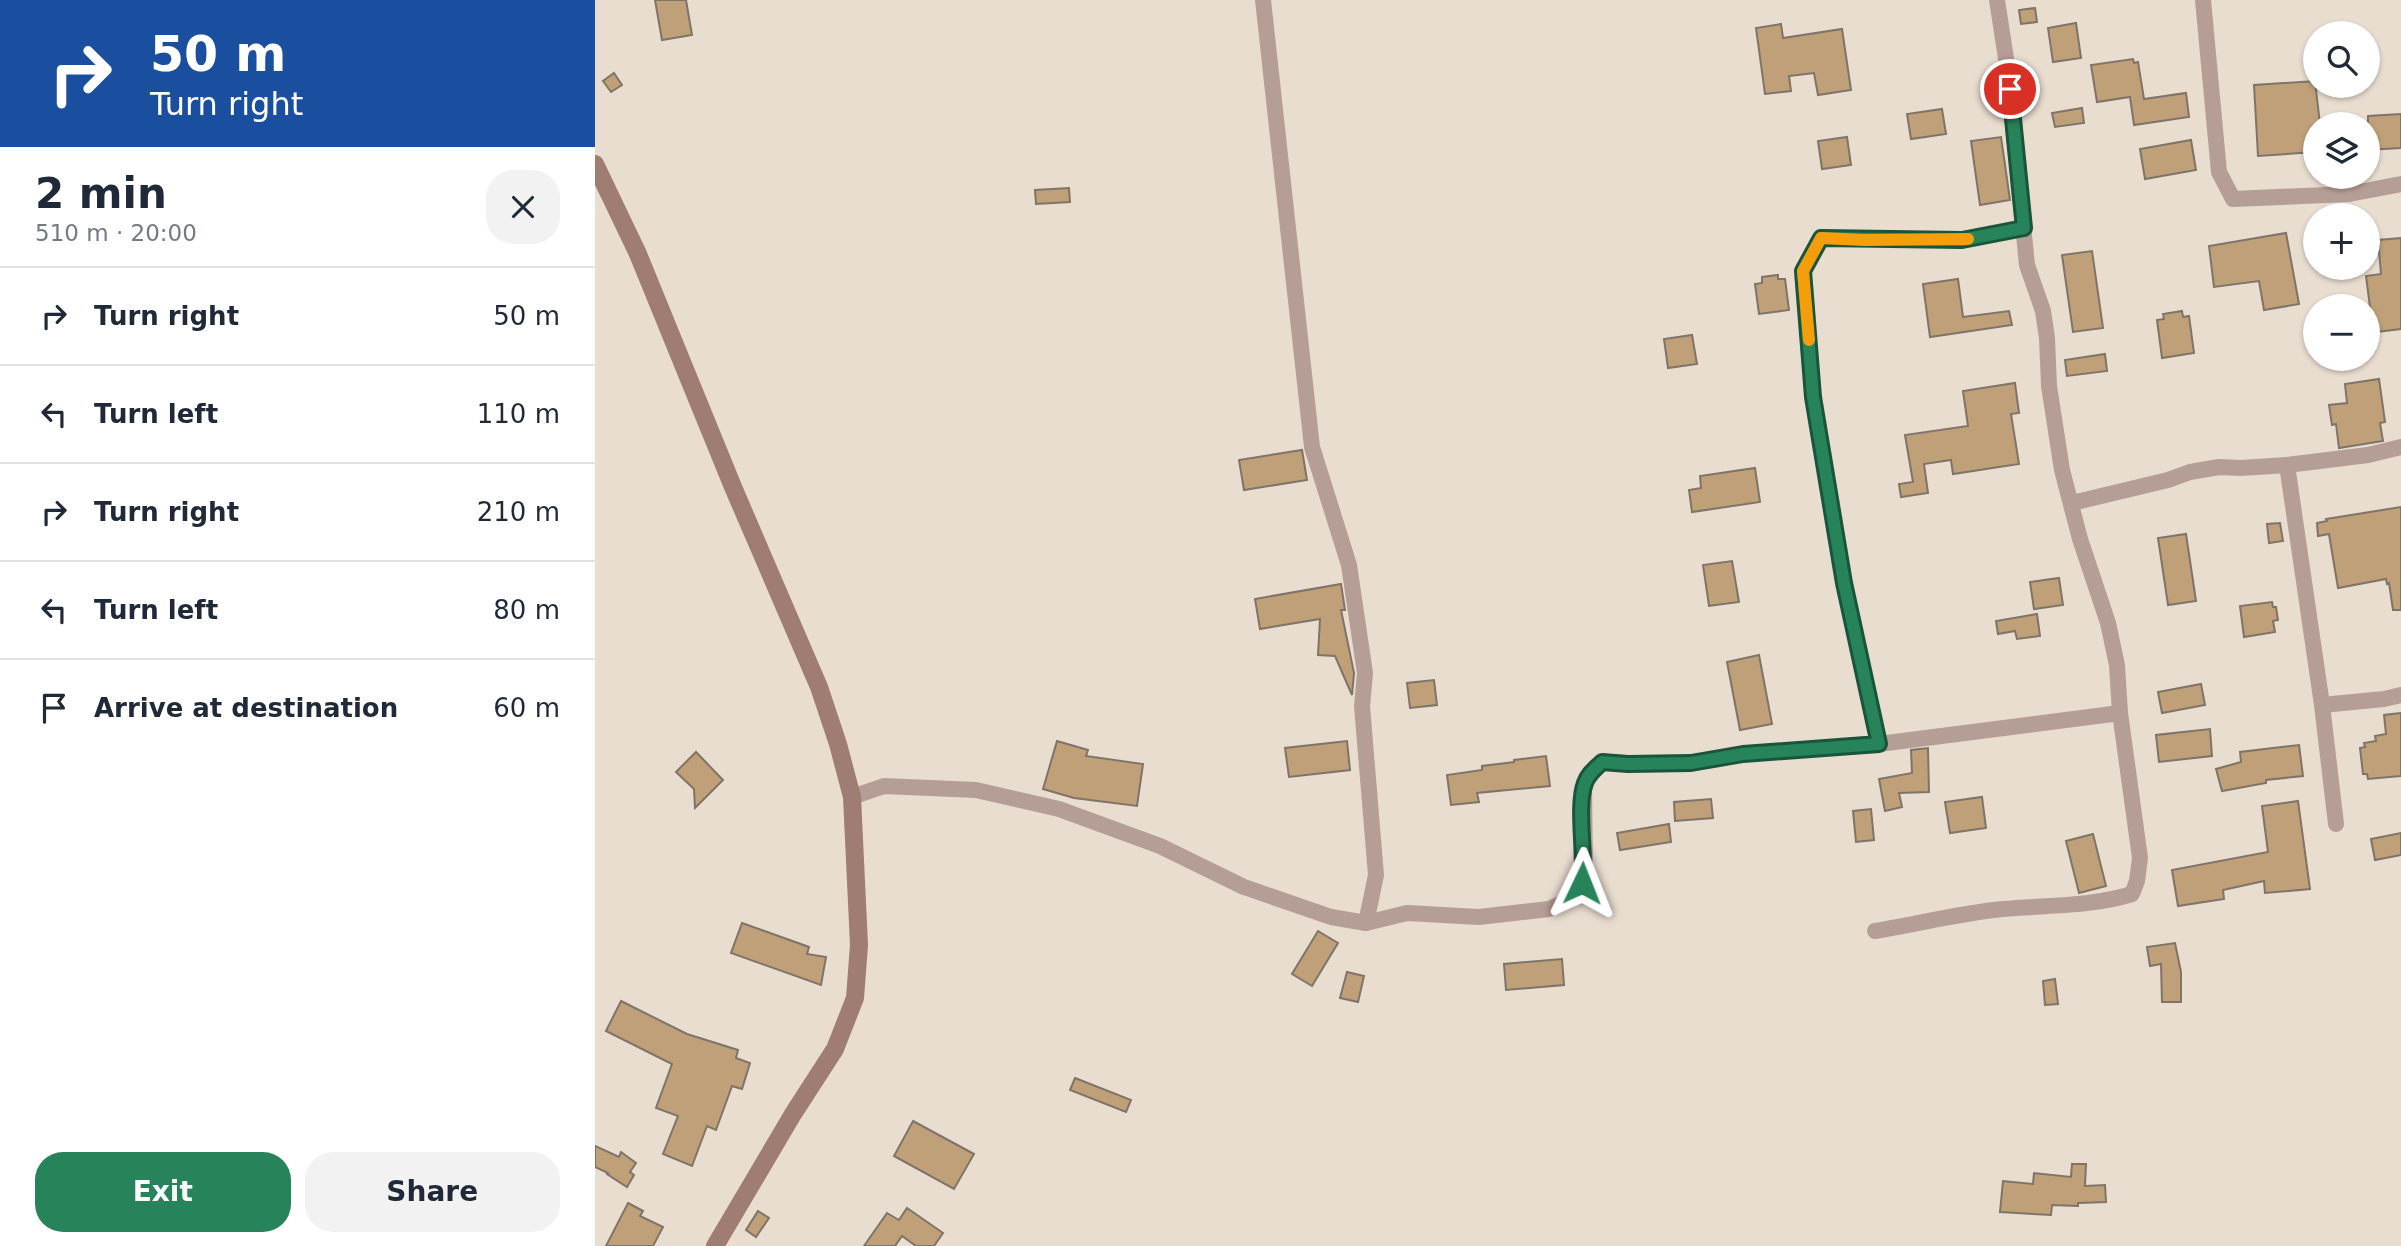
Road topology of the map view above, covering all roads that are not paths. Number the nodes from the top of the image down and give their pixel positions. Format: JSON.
{"nodes":[{"id":1,"x":1263,"y":0,"type":"edge"},
{"id":2,"x":1997,"y":0,"type":"edge"},
{"id":3,"x":2203,"y":0,"type":"edge"},
{"id":4,"x":595,"y":164,"type":"edge"},
{"id":5,"x":2401,"y":184,"type":"edge"},
{"id":6,"x":2024,"y":228,"type":"junction"},
{"id":7,"x":2401,"y":447,"type":"edge"},
{"id":8,"x":2287,"y":465,"type":"junction"},
{"id":9,"x":2072,"y":503,"type":"junction"},
{"id":10,"x":2401,"y":695,"type":"edge"},
{"id":11,"x":2322,"y":705,"type":"junction"},
{"id":12,"x":2120,"y":713,"type":"junction"},
{"id":13,"x":1879,"y":744,"type":"junction"},
{"id":14,"x":852,"y":797,"type":"junction"},
{"id":15,"x":2336,"y":824,"type":"dead end"},
{"id":16,"x":1366,"y":923,"type":"junction"},
{"id":17,"x":1875,"y":931,"type":"dead end"},
{"id":18,"x":715,"y":1246,"type":"edge"}],
"edges":[{"from":1,"to":16,"type":"street"},
{"from":2,"to":6,"type":"street"},
{"from":3,"to":5,"type":"street"},
{"from":4,"to":14,"type":"street"},
{"from":6,"to":9,"type":"street"},
{"from":6,"to":13,"type":"street"},
{"from":7,"to":8,"type":"street"},
{"from":8,"to":9,"type":"street"},
{"from":8,"to":11,"type":"street"},
{"from":9,"to":12,"type":"street"},
{"from":10,"to":11,"type":"street"},
{"from":11,"to":15,"type":"street"},
{"from":12,"to":13,"type":"street"},
{"from":12,"to":17,"type":"street"},
{"from":13,"to":16,"type":"street"},
{"from":14,"to":16,"type":"street"},
{"from":14,"to":18,"type":"street"}]}
